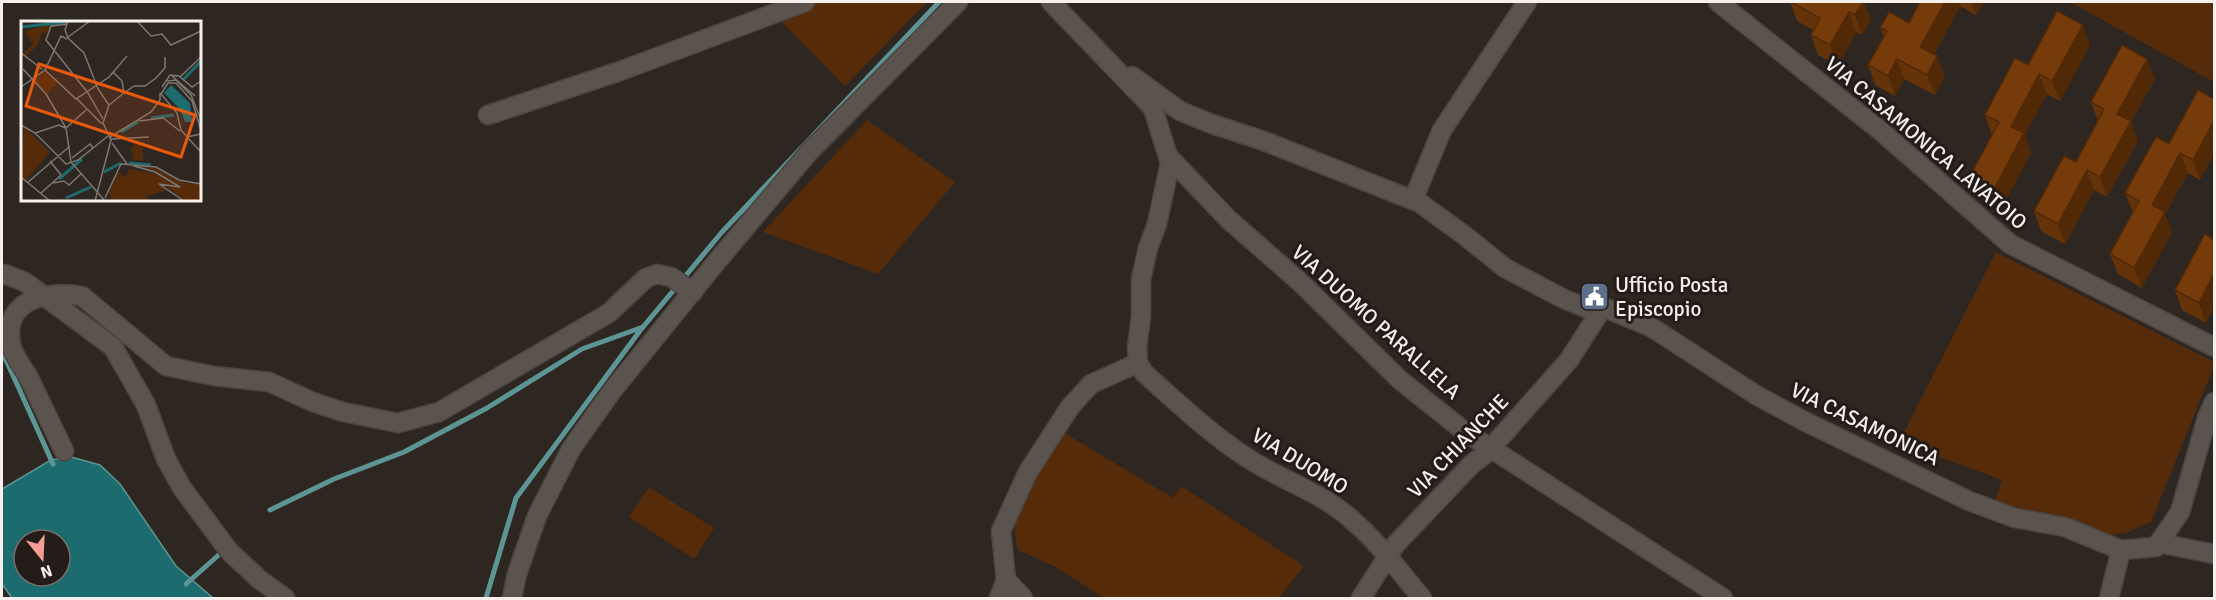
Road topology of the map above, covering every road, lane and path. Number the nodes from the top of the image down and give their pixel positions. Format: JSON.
{"nodes":[{"id":1,"x":805,"y":2,"type":"edge"},
{"id":2,"x":958,"y":2,"type":"edge"},
{"id":3,"x":1051,"y":2,"type":"edge"},
{"id":4,"x":1527,"y":2,"type":"edge"},
{"id":5,"x":1718,"y":2,"type":"edge"},
{"id":6,"x":1102,"y":54,"type":"junction"},
{"id":7,"x":488,"y":116,"type":"dead end"},
{"id":8,"x":1168,"y":156,"type":"junction"},
{"id":9,"x":1413,"y":200,"type":"junction"},
{"id":10,"x":2,"y":275,"type":"edge"},
{"id":11,"x":690,"y":290,"type":"junction"},
{"id":12,"x":45,"y":295,"type":"junction"},
{"id":13,"x":1601,"y":310,"type":"junction"},
{"id":14,"x":2214,"y":347,"type":"edge"},
{"id":15,"x":1141,"y":368,"type":"junction"},
{"id":16,"x":2214,"y":402,"type":"edge"},
{"id":17,"x":1492,"y":449,"type":"junction"},
{"id":18,"x":64,"y":451,"type":"dead end"},
{"id":19,"x":2158,"y":543,"type":"junction"},
{"id":20,"x":2121,"y":550,"type":"junction"},
{"id":21,"x":2214,"y":554,"type":"edge"},
{"id":22,"x":1387,"y":557,"type":"junction"},
{"id":23,"x":1006,"y":580,"type":"junction"},
{"id":24,"x":285,"y":598,"type":"edge"},
{"id":25,"x":512,"y":598,"type":"edge"},
{"id":26,"x":999,"y":598,"type":"edge"},
{"id":27,"x":1023,"y":598,"type":"edge"},
{"id":28,"x":1360,"y":598,"type":"edge"},
{"id":29,"x":1422,"y":598,"type":"edge"},
{"id":30,"x":1723,"y":598,"type":"edge"},
{"id":31,"x":2109,"y":598,"type":"edge"}],
"edges":[{"from":1,"to":7,"type":"street"},
{"from":2,"to":11,"type":"street"},
{"from":3,"to":6,"type":"street"},
{"from":4,"to":9,"type":"street"},
{"from":5,"to":14,"type":"street","name":"VIA CASAMONICA LAVATOIO"},
{"from":6,"to":8,"type":"street"},
{"from":6,"to":9,"type":"street","name":"VIA CASAMONICA"},
{"from":8,"to":15,"type":"street"},
{"from":8,"to":17,"type":"street","name":"VIA DUOMO PARALLELA"},
{"from":9,"to":13,"type":"street","name":"VIA CASAMONICA"},
{"from":10,"to":12,"type":"street"},
{"from":11,"to":12,"type":"street"},
{"from":11,"to":25,"type":"street"},
{"from":12,"to":18,"type":"street"},
{"from":12,"to":24,"type":"street"},
{"from":13,"to":17,"type":"street","name":"VIA CHIANCHE"},
{"from":13,"to":20,"type":"street","name":"VIA CASAMONICA"},
{"from":15,"to":22,"type":"street","name":"VIA DUOMO"},
{"from":15,"to":23,"type":"street"},
{"from":16,"to":19,"type":"street"},
{"from":17,"to":22,"type":"street","name":"VIA CHIANCHE"},
{"from":17,"to":30,"type":"street","name":"VIA DUOMO PARALLELA"},
{"from":19,"to":20,"type":"street"},
{"from":19,"to":21,"type":"street"},
{"from":20,"to":31,"type":"street"},
{"from":22,"to":28,"type":"street","name":"VIA CHIANCHE"},
{"from":22,"to":29,"type":"street","name":"VIA DUOMO"},
{"from":23,"to":26,"type":"street"},
{"from":23,"to":27,"type":"street"}]}
